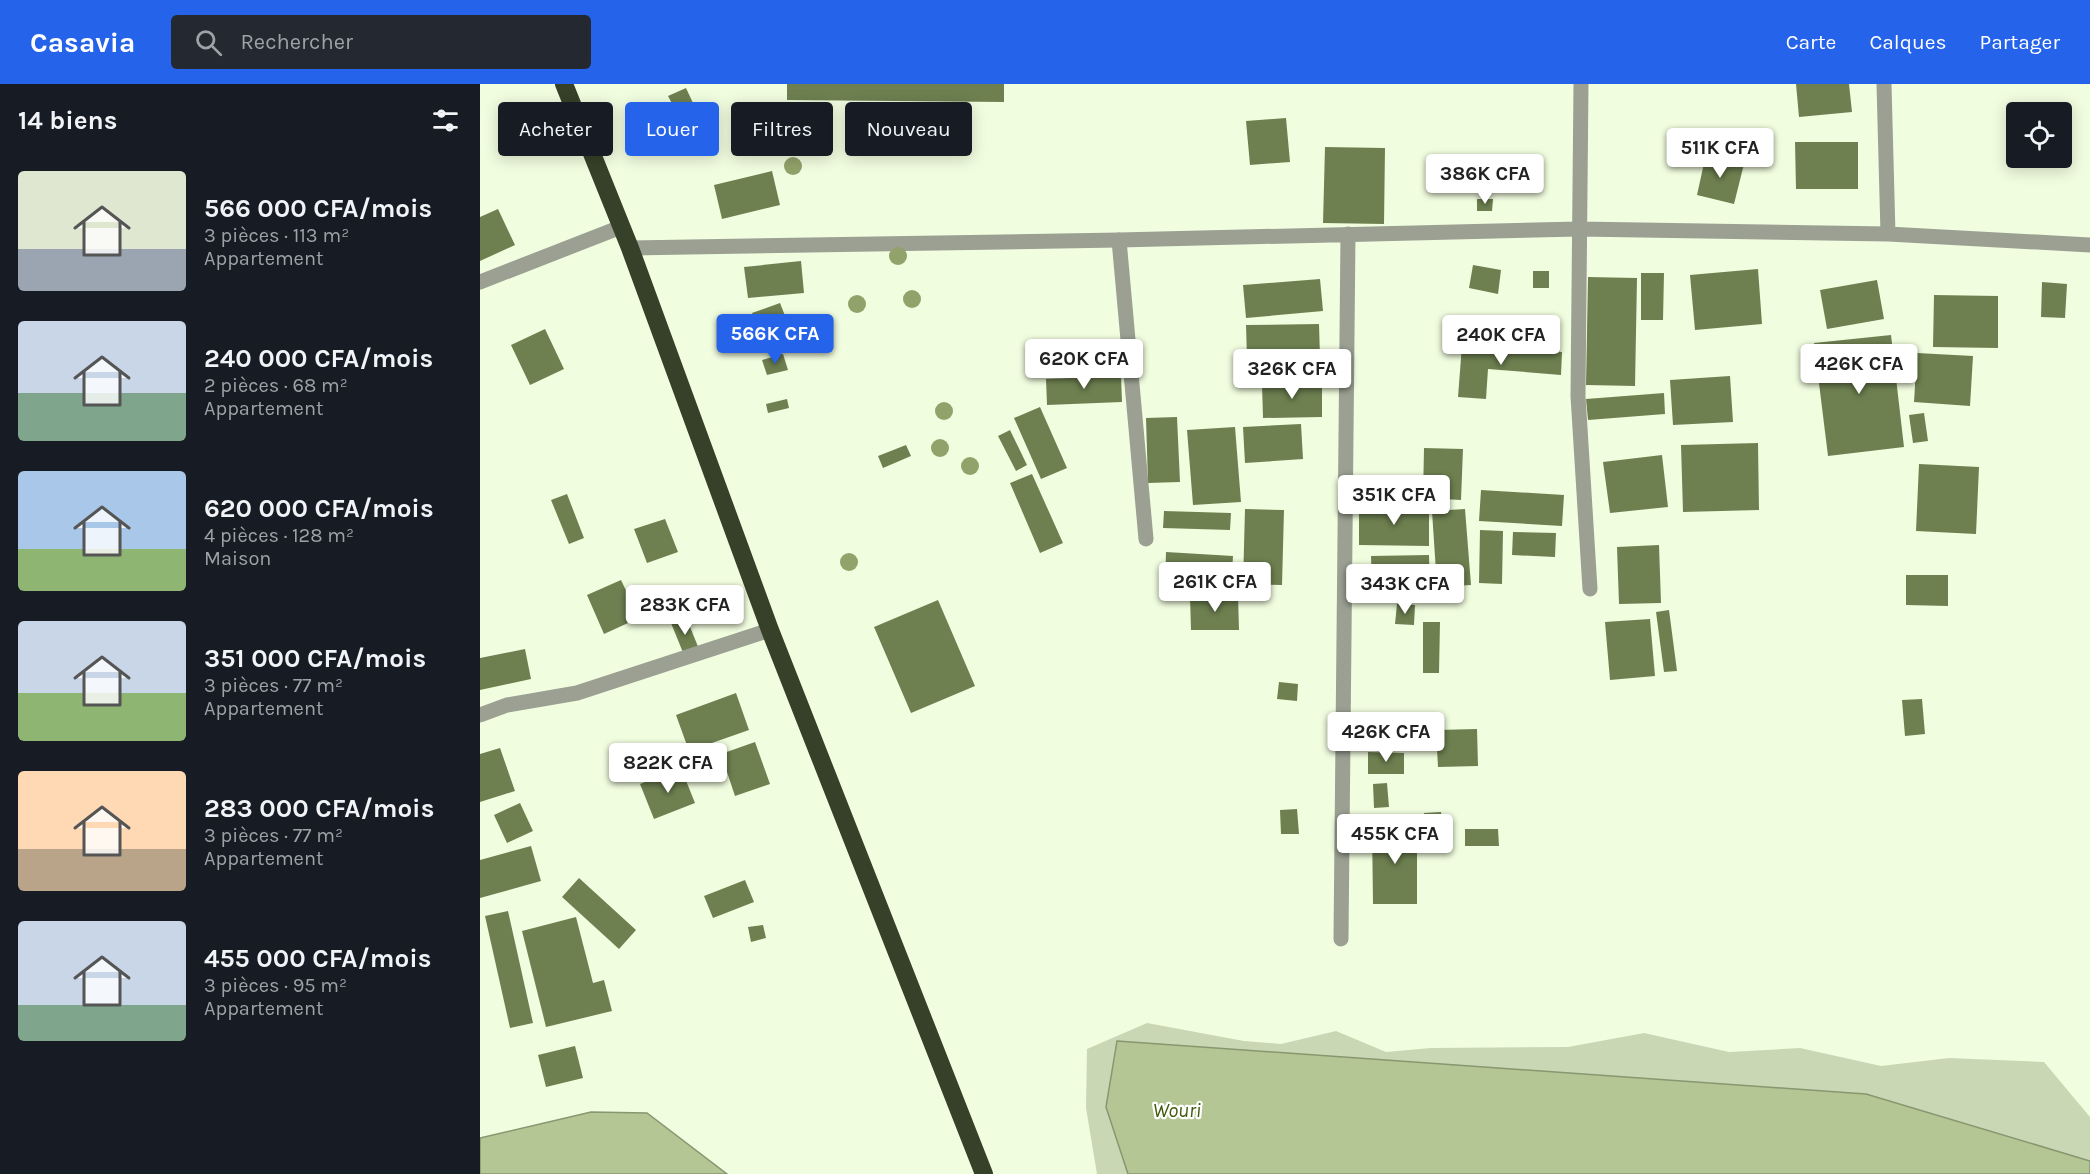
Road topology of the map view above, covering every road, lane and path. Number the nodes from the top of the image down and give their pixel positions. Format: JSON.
{"nodes":[{"id":1,"x":564,"y":84,"type":"edge"},
{"id":2,"x":1581,"y":84,"type":"edge"},
{"id":3,"x":1884,"y":84,"type":"edge"},
{"id":4,"x":621,"y":227,"type":"junction"},
{"id":5,"x":1579,"y":229,"type":"junction"},
{"id":6,"x":1348,"y":234,"type":"junction"},
{"id":7,"x":1888,"y":234,"type":"junction"},
{"id":8,"x":1119,"y":240,"type":"junction"},
{"id":9,"x":2090,"y":245,"type":"edge"},
{"id":10,"x":630,"y":248,"type":"junction"},
{"id":11,"x":480,"y":282,"type":"edge"},
{"id":12,"x":1146,"y":539,"type":"dead end"},
{"id":13,"x":1590,"y":589,"type":"dead end"},
{"id":14,"x":770,"y":630,"type":"junction"},
{"id":15,"x":480,"y":715,"type":"edge"},
{"id":16,"x":1341,"y":939,"type":"dead end"},
{"id":17,"x":984,"y":1174,"type":"edge"}],
"edges":[{"from":1,"to":4,"type":"highway"},
{"from":2,"to":5,"type":"street"},
{"from":3,"to":7,"type":"street"},
{"from":4,"to":10,"type":"highway"},
{"from":4,"to":11,"type":"street"},
{"from":5,"to":6,"type":"street"},
{"from":5,"to":7,"type":"street"},
{"from":5,"to":13,"type":"street"},
{"from":6,"to":8,"type":"street"},
{"from":6,"to":16,"type":"street"},
{"from":7,"to":9,"type":"street"},
{"from":8,"to":10,"type":"street"},
{"from":8,"to":12,"type":"street"},
{"from":10,"to":14,"type":"highway"},
{"from":14,"to":15,"type":"street"},
{"from":14,"to":17,"type":"highway"}]}
